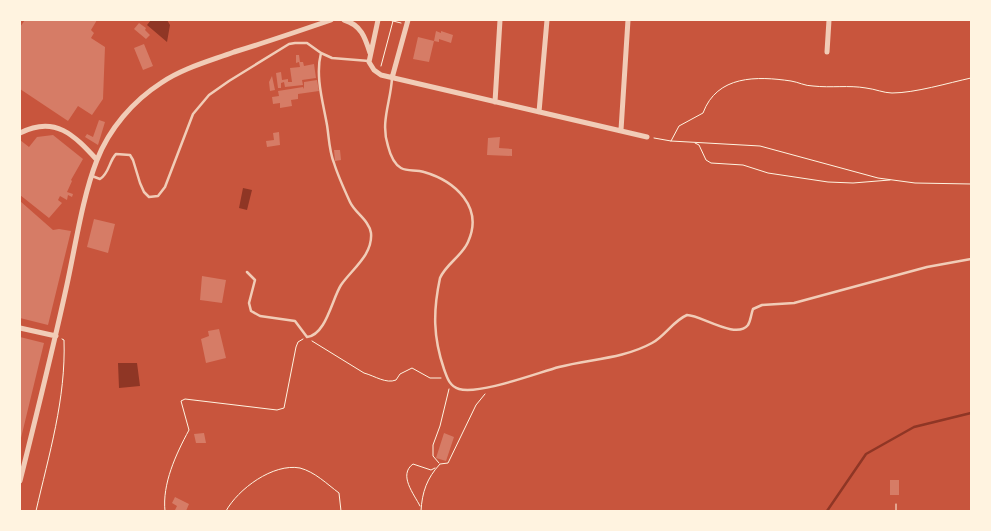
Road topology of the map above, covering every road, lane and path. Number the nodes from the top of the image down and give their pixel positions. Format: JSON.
{"nodes":[{"id":1,"x":331,"y":20,"type":"edge"},
{"id":2,"x":344,"y":20,"type":"edge"},
{"id":3,"x":378,"y":20,"type":"edge"},
{"id":4,"x":389,"y":20,"type":"edge"},
{"id":5,"x":500,"y":20,"type":"edge"},
{"id":6,"x":547,"y":20,"type":"edge"},
{"id":7,"x":628,"y":20,"type":"edge"},
{"id":8,"x":829,"y":20,"type":"edge"},
{"id":9,"x":392,"y":21,"type":"edge"},
{"id":10,"x":407,"y":22,"type":"edge"},
{"id":11,"x":827,"y":52,"type":"dead end"},
{"id":12,"x":320,"y":53,"type":"junction"},
{"id":13,"x":370,"y":54,"type":"junction"},
{"id":14,"x":369,"y":62,"type":"junction"},
{"id":15,"x":379,"y":74,"type":"junction"},
{"id":16,"x":392,"y":78,"type":"junction"},
{"id":17,"x":971,"y":78,"type":"edge"},
{"id":18,"x":495,"y":102,"type":"junction"},
{"id":19,"x":539,"y":112,"type":"junction"},
{"id":20,"x":621,"y":130,"type":"junction"},
{"id":21,"x":20,"y":133,"type":"edge"},
{"id":22,"x":647,"y":136,"type":"joint"},
{"id":23,"x":671,"y":141,"type":"junction"},
{"id":24,"x":692,"y":142,"type":"junction"},
{"id":25,"x":97,"y":160,"type":"junction"},
{"id":26,"x":92,"y":176,"type":"junction"},
{"id":27,"x":894,"y":180,"type":"junction"},
{"id":28,"x":971,"y":184,"type":"edge"},
{"id":29,"x":971,"y":259,"type":"edge"},
{"id":30,"x":246,"y":272,"type":"dead end"},
{"id":31,"x":20,"y":328,"type":"edge"},
{"id":32,"x":56,"y":336,"type":"junction"},
{"id":33,"x":307,"y":337,"type":"junction"},
{"id":34,"x":446,"y":376,"type":"junction"},
{"id":35,"x":450,"y":384,"type":"junction"},
{"id":36,"x":493,"y":386,"type":"junction"},
{"id":37,"x":440,"y":464,"type":"junction"},
{"id":38,"x":436,"y":468,"type":"junction"},
{"id":39,"x":20,"y":481,"type":"edge"},
{"id":40,"x":896,"y":504,"type":"dead end"},
{"id":41,"x":421,"y":510,"type":"edge"},
{"id":42,"x":36,"y":511,"type":"edge"},
{"id":43,"x":165,"y":511,"type":"edge"},
{"id":44,"x":226,"y":511,"type":"edge"},
{"id":45,"x":341,"y":511,"type":"edge"},
{"id":46,"x":896,"y":511,"type":"edge"}],
"edges":[{"from":1,"to":25,"type":"street"},
{"from":2,"to":13,"type":"street"},
{"from":3,"to":13,"type":"street"},
{"from":4,"to":9,"type":"path"},
{"from":5,"to":18,"type":"street"},
{"from":6,"to":19,"type":"street"},
{"from":7,"to":20,"type":"street"},
{"from":8,"to":11,"type":"street"},
{"from":9,"to":10,"type":"path"},
{"from":9,"to":15,"type":"path"},
{"from":10,"to":16,"type":"street"},
{"from":12,"to":14,"type":"lane"},
{"from":12,"to":26,"type":"lane"},
{"from":12,"to":33,"type":"lane"},
{"from":13,"to":14,"type":"street"},
{"from":14,"to":15,"type":"street"},
{"from":15,"to":16,"type":"street"},
{"from":16,"to":18,"type":"street"},
{"from":16,"to":34,"type":"lane"},
{"from":17,"to":23,"type":"path"},
{"from":18,"to":19,"type":"street"},
{"from":19,"to":20,"type":"street"},
{"from":20,"to":22,"type":"street"},
{"from":21,"to":25,"type":"street"},
{"from":22,"to":23,"type":"path"},
{"from":23,"to":24,"type":"path"},
{"from":24,"to":27,"type":"path"},
{"from":24,"to":27,"type":"path"},
{"from":25,"to":26,"type":"street"},
{"from":26,"to":32,"type":"street"},
{"from":27,"to":28,"type":"path"},
{"from":29,"to":36,"type":"lane"},
{"from":30,"to":33,"type":"lane"},
{"from":31,"to":32,"type":"street"},
{"from":32,"to":39,"type":"street"},
{"from":32,"to":42,"type":"path"},
{"from":33,"to":34,"type":"path"},
{"from":33,"to":43,"type":"path"},
{"from":34,"to":35,"type":"lane"},
{"from":35,"to":36,"type":"lane"},
{"from":35,"to":37,"type":"path"},
{"from":36,"to":37,"type":"path"},
{"from":37,"to":38,"type":"path"},
{"from":38,"to":41,"type":"path"},
{"from":38,"to":41,"type":"path"},
{"from":40,"to":46,"type":"path"},
{"from":44,"to":45,"type":"path"}]}
